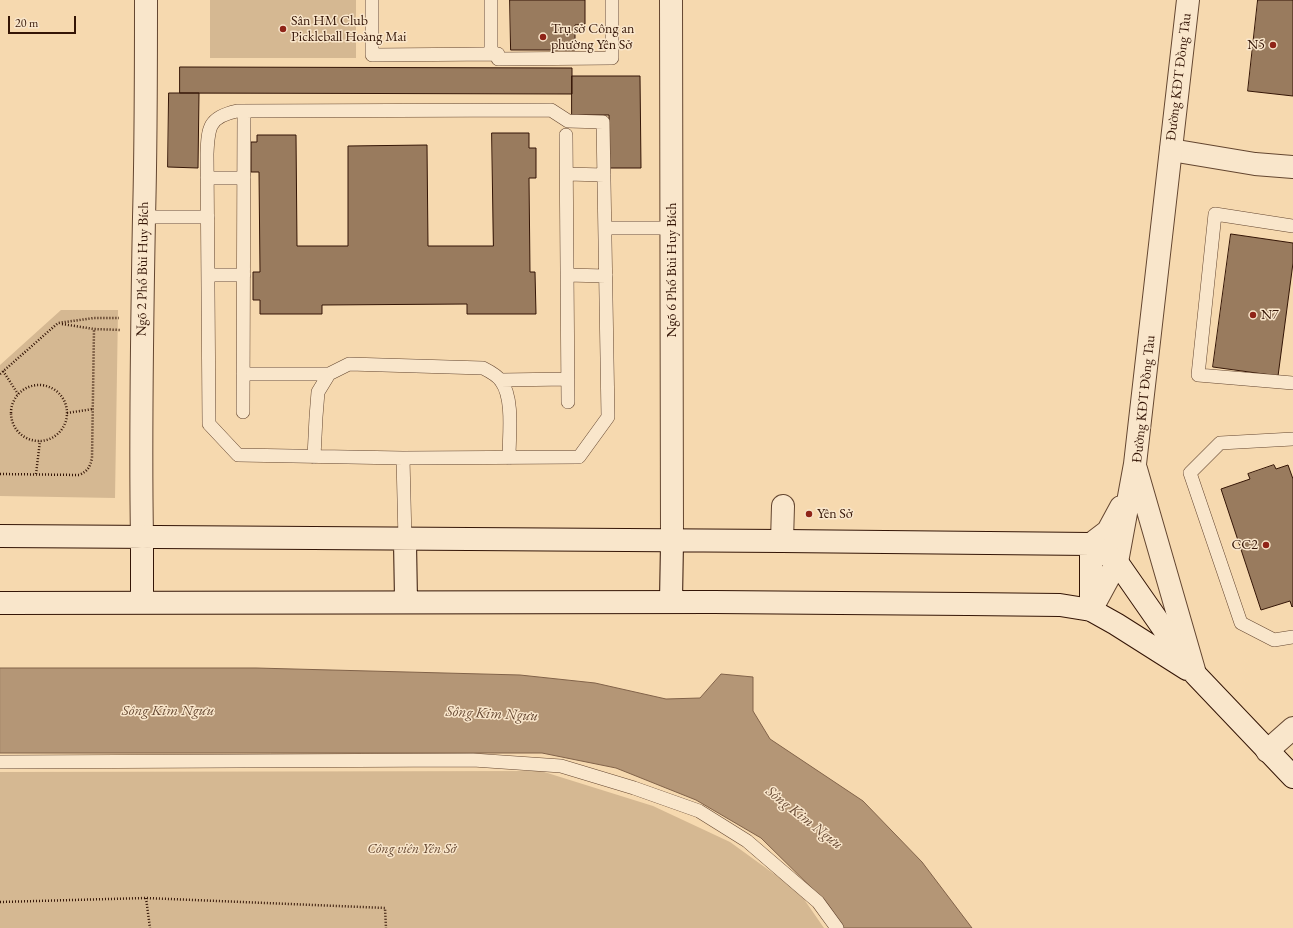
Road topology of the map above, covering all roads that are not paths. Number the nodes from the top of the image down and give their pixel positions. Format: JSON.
{"nodes":[{"id":1,"x":146,"y":0,"type":"edge"},
{"id":2,"x":372,"y":0,"type":"edge"},
{"id":3,"x":491,"y":0,"type":"edge"},
{"id":4,"x":612,"y":0,"type":"edge"},
{"id":5,"x":671,"y":0,"type":"edge"},
{"id":6,"x":1188,"y":0,"type":"edge"},
{"id":7,"x":491,"y":54,"type":"junction"},
{"id":8,"x":244,"y":111,"type":"junction"},
{"id":9,"x":566,"y":135,"type":"dead end"},
{"id":10,"x":1171,"y":150,"type":"junction"},
{"id":11,"x":1293,"y":167,"type":"edge"},
{"id":12,"x":567,"y":174,"type":"junction"},
{"id":13,"x":604,"y":175,"type":"junction"},
{"id":14,"x":208,"y":178,"type":"junction"},
{"id":15,"x":244,"y":178,"type":"junction"},
{"id":16,"x":144,"y":217,"type":"junction"},
{"id":17,"x":208,"y":217,"type":"junction"},
{"id":18,"x":1293,"y":226,"type":"edge"},
{"id":19,"x":605,"y":228,"type":"junction"},
{"id":20,"x":672,"y":228,"type":"junction"},
{"id":21,"x":208,"y":274,"type":"junction"},
{"id":22,"x":244,"y":275,"type":"junction"},
{"id":23,"x":567,"y":275,"type":"junction"},
{"id":24,"x":606,"y":276,"type":"junction"},
{"id":25,"x":243,"y":374,"type":"junction"},
{"id":26,"x":329,"y":374,"type":"junction"},
{"id":27,"x":568,"y":379,"type":"junction"},
{"id":28,"x":501,"y":380,"type":"junction"},
{"id":29,"x":1293,"y":383,"type":"edge"},
{"id":30,"x":568,"y":402,"type":"dead end"},
{"id":31,"x":243,"y":412,"type":"dead end"},
{"id":32,"x":1293,"y":439,"type":"edge"},
{"id":33,"x":314,"y":457,"type":"junction"},
{"id":34,"x":403,"y":458,"type":"junction"},
{"id":35,"x":509,"y":458,"type":"junction"},
{"id":36,"x":1135,"y":464,"type":"junction"},
{"id":37,"x":783,"y":506,"type":"dead end"},
{"id":38,"x":0,"y":536,"type":"edge"},
{"id":39,"x":142,"y":537,"type":"junction"},
{"id":40,"x":405,"y":540,"type":"junction"},
{"id":41,"x":672,"y":540,"type":"junction"},
{"id":42,"x":782,"y":541,"type":"junction"},
{"id":43,"x":1091,"y":544,"type":"junction"},
{"id":44,"x":1117,"y":562,"type":"junction"},
{"id":45,"x":406,"y":602,"type":"junction"},
{"id":46,"x":671,"y":602,"type":"junction"},
{"id":47,"x":0,"y":603,"type":"edge"},
{"id":48,"x":142,"y":603,"type":"junction"},
{"id":49,"x":1091,"y":610,"type":"junction"},
{"id":50,"x":1293,"y":637,"type":"edge"},
{"id":51,"x":1195,"y":674,"type":"junction"},
{"id":52,"x":1293,"y":728,"type":"edge"},
{"id":53,"x":1267,"y":751,"type":"junction"},
{"id":54,"x":0,"y":762,"type":"edge"},
{"id":55,"x":1293,"y":777,"type":"edge"},
{"id":56,"x":837,"y":928,"type":"edge"}],
"edges":[{"from":1,"to":16,"type":"main road","name":"Ngõ 2 Phố Bùi Huy Bích"},
{"from":2,"to":7,"type":"lane"},
{"from":3,"to":7,"type":"lane"},
{"from":4,"to":7,"type":"lane"},
{"from":5,"to":20,"type":"main road","name":"Ngõ 6 Phố Bùi Huy Bích"},
{"from":6,"to":10,"type":"main road","name":"Đường KĐT Đồng Tàu"},
{"from":8,"to":13,"type":"lane"},
{"from":8,"to":14,"type":"lane"},
{"from":8,"to":15,"type":"lane"},
{"from":9,"to":12,"type":"lane"},
{"from":10,"to":11,"type":"main road"},
{"from":10,"to":36,"type":"main road","name":"Đường KĐT Đồng Tàu"},
{"from":12,"to":13,"type":"lane"},
{"from":12,"to":23,"type":"lane"},
{"from":13,"to":19,"type":"lane"},
{"from":14,"to":15,"type":"lane"},
{"from":14,"to":17,"type":"lane"},
{"from":15,"to":22,"type":"lane"},
{"from":16,"to":17,"type":"lane"},
{"from":16,"to":39,"type":"main road","name":"Ngõ 2 Phố Bùi Huy Bích"},
{"from":17,"to":21,"type":"lane"},
{"from":18,"to":29,"type":"lane"},
{"from":19,"to":20,"type":"lane"},
{"from":19,"to":24,"type":"lane"},
{"from":20,"to":41,"type":"main road","name":"Ngõ 6 Phố Bùi Huy Bích"},
{"from":21,"to":22,"type":"lane"},
{"from":21,"to":33,"type":"lane"},
{"from":22,"to":25,"type":"lane"},
{"from":23,"to":24,"type":"lane"},
{"from":23,"to":27,"type":"lane"},
{"from":24,"to":35,"type":"lane"},
{"from":25,"to":26,"type":"lane"},
{"from":25,"to":31,"type":"lane"},
{"from":26,"to":28,"type":"lane"},
{"from":26,"to":33,"type":"lane"},
{"from":27,"to":28,"type":"lane"},
{"from":27,"to":30,"type":"lane"},
{"from":28,"to":35,"type":"lane"},
{"from":32,"to":50,"type":"lane"},
{"from":33,"to":34,"type":"lane"},
{"from":34,"to":35,"type":"lane"},
{"from":34,"to":40,"type":"lane"},
{"from":36,"to":43,"type":"main road"},
{"from":36,"to":44,"type":"main road"},
{"from":36,"to":51,"type":"main road","name":"Đường KĐT Đồng Tàu"},
{"from":37,"to":42,"type":"main road"},
{"from":38,"to":39,"type":"main road"},
{"from":39,"to":40,"type":"main road"},
{"from":39,"to":48,"type":"main road","name":"Ngõ 2 Phố Bùi Huy Bích"},
{"from":40,"to":41,"type":"main road"},
{"from":40,"to":45,"type":"main road"},
{"from":41,"to":42,"type":"main road"},
{"from":41,"to":46,"type":"main road","name":"Ngõ 6 Phố Bùi Huy Bích"},
{"from":42,"to":43,"type":"main road"},
{"from":43,"to":44,"type":"main road"},
{"from":43,"to":49,"type":"main road"},
{"from":44,"to":49,"type":"main road"},
{"from":44,"to":51,"type":"main road"},
{"from":45,"to":46,"type":"main road"},
{"from":45,"to":48,"type":"main road"},
{"from":46,"to":49,"type":"main road"},
{"from":47,"to":48,"type":"main road"},
{"from":49,"to":51,"type":"main road"},
{"from":51,"to":53,"type":"main road","name":"Đường KĐT Đồng Tàu"},
{"from":52,"to":53,"type":"main road"},
{"from":53,"to":55,"type":"main road","name":"Đường KĐT Đồng Tàu"},
{"from":54,"to":56,"type":"lane"}]}
